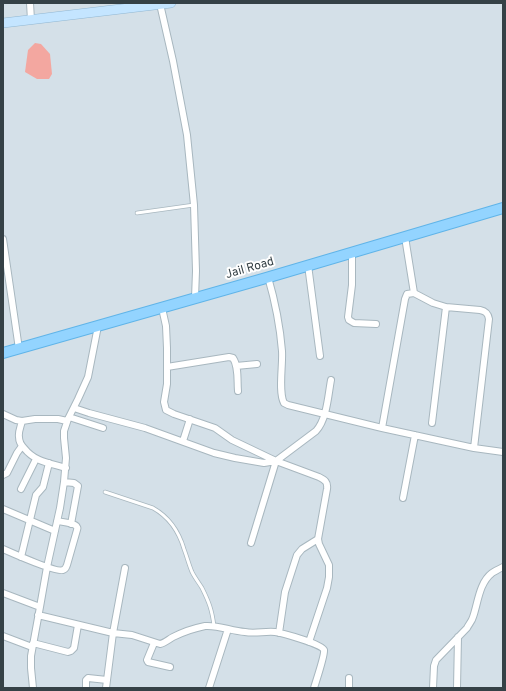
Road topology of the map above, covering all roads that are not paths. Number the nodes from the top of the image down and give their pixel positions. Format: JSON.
{"nodes":[{"id":1,"x":30,"y":3,"type":"edge"},
{"id":2,"x":171,"y":3,"type":"edge"},
{"id":3,"x":160,"y":4,"type":"junction"},
{"id":4,"x":31,"y":20,"type":"junction"},
{"id":5,"x":3,"y":23,"type":"edge"},
{"id":6,"x":194,"y":205,"type":"junction"},
{"id":7,"x":503,"y":208,"type":"edge"},
{"id":8,"x":137,"y":213,"type":"dead end"},
{"id":9,"x":405,"y":237,"type":"junction"},
{"id":10,"x":3,"y":239,"type":"edge"},
{"id":11,"x":352,"y":252,"type":"junction"},
{"id":12,"x":4,"y":253,"type":"edge"},
{"id":13,"x":308,"y":265,"type":"junction"},
{"id":14,"x":268,"y":277,"type":"junction"},
{"id":15,"x":414,"y":293,"type":"junction"},
{"id":16,"x":195,"y":298,"type":"junction"},
{"id":17,"x":446,"y":307,"type":"junction"},
{"id":18,"x":162,"y":308,"type":"junction"},
{"id":19,"x":376,"y":324,"type":"dead end"},
{"id":20,"x":98,"y":326,"type":"junction"},
{"id":21,"x":19,"y":349,"type":"junction"},
{"id":22,"x":3,"y":353,"type":"edge"},
{"id":23,"x":320,"y":356,"type":"dead end"},
{"id":24,"x":257,"y":364,"type":"dead end"},
{"id":25,"x":236,"y":366,"type":"junction"},
{"id":26,"x":167,"y":367,"type":"junction"},
{"id":27,"x":331,"y":380,"type":"dead end"},
{"id":28,"x":238,"y":390,"type":"dead end"},
{"id":29,"x":74,"y":408,"type":"junction"},
{"id":30,"x":3,"y":414,"type":"edge"},
{"id":31,"x":324,"y":414,"type":"junction"},
{"id":32,"x":68,"y":419,"type":"junction"},
{"id":33,"x":190,"y":419,"type":"junction"},
{"id":34,"x":22,"y":421,"type":"junction"},
{"id":35,"x":432,"y":423,"type":"dead end"},
{"id":36,"x":103,"y":428,"type":"dead end"},
{"id":37,"x":382,"y":428,"type":"junction"},
{"id":38,"x":415,"y":434,"type":"junction"},
{"id":39,"x":183,"y":441,"type":"junction"},
{"id":40,"x":22,"y":446,"type":"junction"},
{"id":41,"x":474,"y":448,"type":"junction"},
{"id":42,"x":503,"y":452,"type":"edge"},
{"id":43,"x":36,"y":459,"type":"junction"},
{"id":44,"x":276,"y":461,"type":"junction"},
{"id":45,"x":49,"y":463,"type":"junction"},
{"id":46,"x":66,"y":468,"type":"junction"},
{"id":47,"x":4,"y":477,"type":"edge"},
{"id":48,"x":64,"y":482,"type":"junction"},
{"id":49,"x":21,"y":489,"type":"dead end"},
{"id":50,"x":105,"y":492,"type":"dead end"},
{"id":51,"x":403,"y":498,"type":"dead end"},
{"id":52,"x":3,"y":509,"type":"edge"},
{"id":53,"x":29,"y":520,"type":"junction"},
{"id":54,"x":57,"y":521,"type":"junction"},
{"id":55,"x":71,"y":524,"type":"junction"},
{"id":56,"x":55,"y":530,"type":"junction"},
{"id":57,"x":318,"y":539,"type":"junction"},
{"id":58,"x":251,"y":543,"type":"dead end"},
{"id":59,"x":3,"y":549,"type":"edge"},
{"id":60,"x":21,"y":557,"type":"junction"},
{"id":61,"x":47,"y":567,"type":"junction"},
{"id":62,"x":503,"y":567,"type":"edge"},
{"id":63,"x":125,"y":568,"type":"dead end"},
{"id":64,"x":3,"y":593,"type":"edge"},
{"id":65,"x":40,"y":607,"type":"junction"},
{"id":66,"x":38,"y":615,"type":"junction"},
{"id":67,"x":78,"y":625,"type":"junction"},
{"id":68,"x":214,"y":626,"type":"junction"},
{"id":69,"x":228,"y":629,"type":"junction"},
{"id":70,"x":113,"y":633,"type":"junction"},
{"id":71,"x":279,"y":633,"type":"junction"},
{"id":72,"x":3,"y":636,"type":"edge"},
{"id":73,"x":458,"y":637,"type":"junction"},
{"id":74,"x":309,"y":642,"type":"junction"},
{"id":75,"x":154,"y":643,"type":"junction"},
{"id":76,"x":33,"y":645,"type":"junction"},
{"id":77,"x":170,"y":666,"type":"dead end"},
{"id":78,"x":349,"y":678,"type":"dead end"},
{"id":79,"x":107,"y":680,"type":"junction"},
{"id":80,"x":33,"y":688,"type":"edge"},
{"id":81,"x":86,"y":688,"type":"edge"},
{"id":82,"x":106,"y":688,"type":"edge"},
{"id":83,"x":209,"y":688,"type":"edge"},
{"id":84,"x":314,"y":688,"type":"edge"},
{"id":85,"x":349,"y":688,"type":"edge"},
{"id":86,"x":433,"y":688,"type":"edge"},
{"id":87,"x":457,"y":688,"type":"edge"}],
"edges":[{"from":1,"to":4,"type":"street"},
{"from":2,"to":3,"type":"street"},
{"from":3,"to":4,"type":"street"},
{"from":3,"to":6,"type":"street"},
{"from":4,"to":5,"type":"street"},
{"from":6,"to":8,"type":"lane"},
{"from":6,"to":16,"type":"street"},
{"from":7,"to":9,"type":"main road","name":"Jail Road"},
{"from":9,"to":11,"type":"main road","name":"Jail Road"},
{"from":9,"to":15,"type":"street"},
{"from":10,"to":12,"type":"street"},
{"from":11,"to":13,"type":"main road","name":"Jail Road"},
{"from":11,"to":19,"type":"street"},
{"from":12,"to":21,"type":"street"},
{"from":13,"to":14,"type":"main road","name":"Jail Road"},
{"from":13,"to":23,"type":"street"},
{"from":14,"to":16,"type":"main road","name":"Jail Road"},
{"from":14,"to":31,"type":"street"},
{"from":15,"to":17,"type":"street"},
{"from":15,"to":37,"type":"street"},
{"from":16,"to":18,"type":"main road","name":"Jail Road"},
{"from":17,"to":35,"type":"street"},
{"from":17,"to":41,"type":"street"},
{"from":18,"to":20,"type":"main road","name":"Jail Road"},
{"from":18,"to":26,"type":"street"},
{"from":20,"to":21,"type":"main road","name":"Jail Road"},
{"from":20,"to":29,"type":"street"},
{"from":21,"to":22,"type":"main road","name":"Jail Road"},
{"from":24,"to":25,"type":"street"},
{"from":25,"to":26,"type":"street"},
{"from":25,"to":28,"type":"street"},
{"from":26,"to":33,"type":"street"},
{"from":27,"to":31,"type":"street"},
{"from":29,"to":32,"type":"street"},
{"from":29,"to":39,"type":"street"},
{"from":30,"to":34,"type":"street"},
{"from":31,"to":37,"type":"street"},
{"from":31,"to":44,"type":"street"},
{"from":32,"to":34,"type":"street"},
{"from":32,"to":36,"type":"street"},
{"from":32,"to":46,"type":"street"},
{"from":33,"to":39,"type":"street"},
{"from":33,"to":44,"type":"street"},
{"from":34,"to":40,"type":"street"},
{"from":37,"to":38,"type":"street"},
{"from":38,"to":41,"type":"street"},
{"from":38,"to":51,"type":"street"},
{"from":39,"to":44,"type":"street"},
{"from":40,"to":43,"type":"street"},
{"from":40,"to":47,"type":"street"},
{"from":41,"to":42,"type":"street"},
{"from":43,"to":45,"type":"street"},
{"from":43,"to":49,"type":"street"},
{"from":44,"to":57,"type":"street"},
{"from":44,"to":58,"type":"street"},
{"from":45,"to":46,"type":"street"},
{"from":45,"to":53,"type":"street"},
{"from":46,"to":48,"type":"street"},
{"from":48,"to":54,"type":"street"},
{"from":48,"to":55,"type":"street"},
{"from":50,"to":68,"type":"lane"},
{"from":52,"to":53,"type":"street"},
{"from":53,"to":56,"type":"street"},
{"from":53,"to":60,"type":"street"},
{"from":54,"to":55,"type":"street"},
{"from":54,"to":56,"type":"street"},
{"from":55,"to":61,"type":"street"},
{"from":56,"to":61,"type":"street"},
{"from":57,"to":71,"type":"street"},
{"from":57,"to":74,"type":"street"},
{"from":59,"to":60,"type":"street"},
{"from":60,"to":61,"type":"street"},
{"from":61,"to":65,"type":"street"},
{"from":62,"to":73,"type":"street"},
{"from":63,"to":70,"type":"street"},
{"from":64,"to":65,"type":"street"},
{"from":65,"to":66,"type":"street"},
{"from":66,"to":67,"type":"street"},
{"from":66,"to":76,"type":"street"},
{"from":67,"to":70,"type":"street"},
{"from":67,"to":76,"type":"street"},
{"from":68,"to":69,"type":"street"},
{"from":68,"to":75,"type":"street"},
{"from":69,"to":71,"type":"street"},
{"from":69,"to":83,"type":"street"},
{"from":70,"to":75,"type":"street"},
{"from":70,"to":79,"type":"street"},
{"from":71,"to":74,"type":"street"},
{"from":72,"to":76,"type":"street"},
{"from":73,"to":86,"type":"street"},
{"from":73,"to":87,"type":"street"},
{"from":74,"to":84,"type":"street"},
{"from":75,"to":77,"type":"street"},
{"from":76,"to":80,"type":"street"},
{"from":78,"to":85,"type":"street"},
{"from":79,"to":81,"type":"street"},
{"from":79,"to":82,"type":"street"}]}
